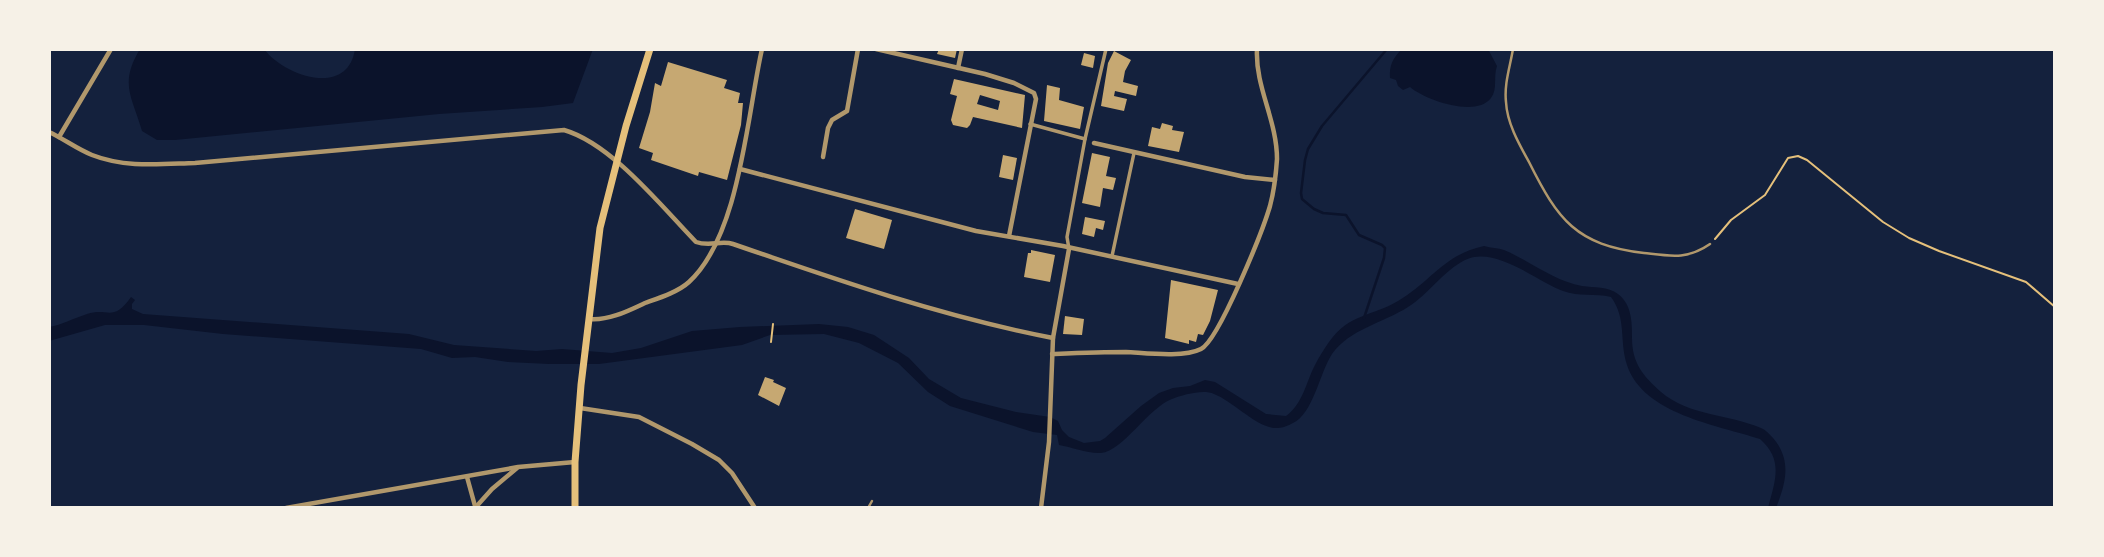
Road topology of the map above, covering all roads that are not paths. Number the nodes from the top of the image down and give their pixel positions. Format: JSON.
{"nodes":[{"id":1,"x":111,"y":49,"type":"edge"},
{"id":2,"x":650,"y":49,"type":"edge"},
{"id":3,"x":762,"y":49,"type":"edge"},
{"id":4,"x":858,"y":49,"type":"edge"},
{"id":5,"x":876,"y":49,"type":"edge"},
{"id":6,"x":962,"y":49,"type":"edge"},
{"id":7,"x":1106,"y":49,"type":"edge"},
{"id":8,"x":1257,"y":49,"type":"edge"},
{"id":9,"x":1513,"y":49,"type":"edge"},
{"id":10,"x":958,"y":68,"type":"junction"},
{"id":11,"x":1031,"y":124,"type":"junction"},
{"id":12,"x":49,"y":132,"type":"edge"},
{"id":13,"x":59,"y":137,"type":"junction"},
{"id":14,"x":1085,"y":139,"type":"junction"},
{"id":15,"x":1094,"y":143,"type":"dead end"},
{"id":16,"x":1134,"y":153,"type":"junction"},
{"id":17,"x":823,"y":157,"type":"dead end"},
{"id":18,"x":616,"y":161,"type":"junction"},
{"id":19,"x":740,"y":169,"type":"junction"},
{"id":20,"x":1275,"y":180,"type":"junction"},
{"id":21,"x":1009,"y":236,"type":"junction"},
{"id":22,"x":1710,"y":244,"type":"road end"},
{"id":23,"x":716,"y":245,"type":"junction"},
{"id":24,"x":1069,"y":248,"type":"junction"},
{"id":25,"x":1112,"y":258,"type":"junction"},
{"id":26,"x":1238,"y":284,"type":"junction"},
{"id":27,"x":589,"y":318,"type":"junction"},
{"id":28,"x":1053,"y":338,"type":"junction"},
{"id":29,"x":1052,"y":354,"type":"junction"},
{"id":30,"x":579,"y":408,"type":"junction"},
{"id":31,"x":575,"y":462,"type":"junction"},
{"id":32,"x":518,"y":467,"type":"junction"},
{"id":33,"x":467,"y":477,"type":"junction"},
{"id":34,"x":872,"y":500,"type":"dead end"},
{"id":35,"x":302,"y":507,"type":"edge"},
{"id":36,"x":286,"y":508,"type":"edge"},
{"id":37,"x":475,"y":508,"type":"edge"},
{"id":38,"x":575,"y":508,"type":"edge"},
{"id":39,"x":755,"y":508,"type":"edge"},
{"id":40,"x":868,"y":508,"type":"edge"},
{"id":41,"x":1041,"y":508,"type":"edge"}],
"edges":[{"from":1,"to":13,"type":"street"},
{"from":2,"to":18,"type":"main road"},
{"from":3,"to":19,"type":"street"},
{"from":4,"to":17,"type":"street"},
{"from":5,"to":10,"type":"street"},
{"from":6,"to":10,"type":"street"},
{"from":7,"to":14,"type":"street"},
{"from":8,"to":20,"type":"street"},
{"from":9,"to":22,"type":"lane"},
{"from":10,"to":11,"type":"street"},
{"from":11,"to":14,"type":"street"},
{"from":11,"to":21,"type":"street"},
{"from":12,"to":13,"type":"street"},
{"from":13,"to":18,"type":"street"},
{"from":14,"to":24,"type":"street"},
{"from":15,"to":16,"type":"street"},
{"from":16,"to":20,"type":"street"},
{"from":16,"to":25,"type":"street"},
{"from":18,"to":23,"type":"street"},
{"from":18,"to":27,"type":"main road"},
{"from":19,"to":21,"type":"street"},
{"from":19,"to":23,"type":"street"},
{"from":20,"to":26,"type":"street"},
{"from":21,"to":24,"type":"street"},
{"from":23,"to":27,"type":"street"},
{"from":23,"to":28,"type":"street"},
{"from":24,"to":25,"type":"street"},
{"from":24,"to":28,"type":"street"},
{"from":25,"to":26,"type":"street"},
{"from":26,"to":29,"type":"street"},
{"from":27,"to":30,"type":"main road"},
{"from":28,"to":29,"type":"street"},
{"from":29,"to":41,"type":"street"},
{"from":30,"to":31,"type":"main road"},
{"from":30,"to":39,"type":"street"},
{"from":31,"to":32,"type":"street"},
{"from":31,"to":38,"type":"main road"},
{"from":32,"to":33,"type":"street"},
{"from":32,"to":37,"type":"street"},
{"from":33,"to":35,"type":"street"},
{"from":33,"to":37,"type":"street"},
{"from":34,"to":40,"type":"lane"},
{"from":35,"to":36,"type":"street"}]}
